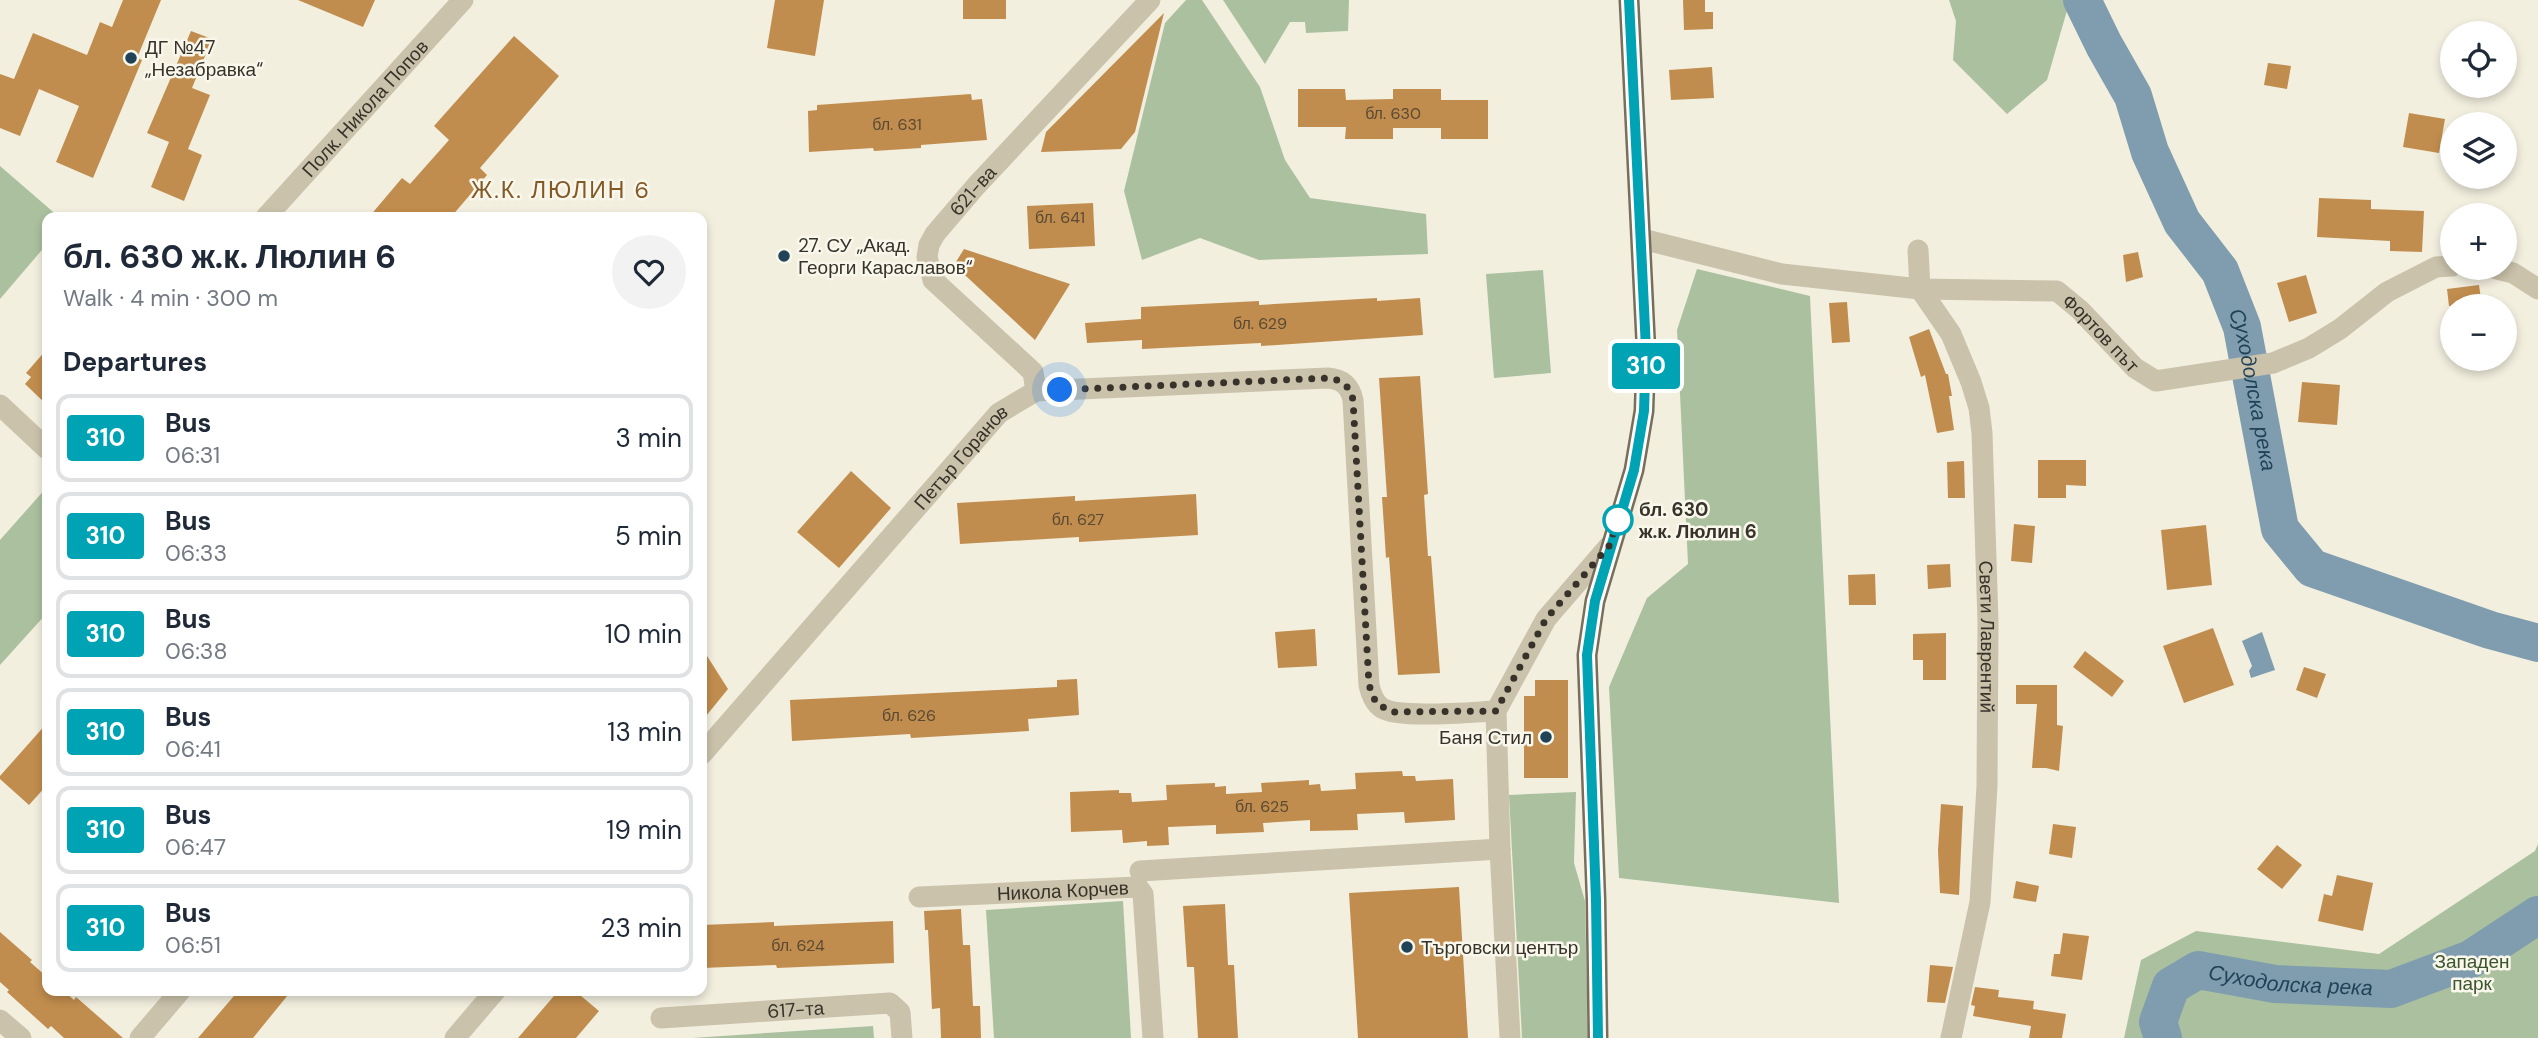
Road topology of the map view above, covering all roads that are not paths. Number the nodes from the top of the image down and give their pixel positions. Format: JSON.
{"nodes":[{"id":1,"x":463,"y":0,"type":"edge"},
{"id":2,"x":1150,"y":0,"type":"edge"},
{"id":3,"x":1629,"y":0,"type":"edge"},
{"id":4,"x":271,"y":212,"type":"edge"},
{"id":5,"x":1642,"y":239,"type":"junction"},
{"id":6,"x":1918,"y":250,"type":"dead end"},
{"id":7,"x":2440,"y":267,"type":"edge"},
{"id":8,"x":2517,"y":276,"type":"edge"},
{"id":9,"x":1920,"y":289,"type":"junction"},
{"id":10,"x":2538,"y":289,"type":"edge"},
{"id":11,"x":1036,"y":391,"type":"junction"},
{"id":12,"x":0,"y":405,"type":"edge"},
{"id":13,"x":42,"y":444,"type":"edge"},
{"id":14,"x":1609,"y":546,"type":"junction"},
{"id":15,"x":1496,"y":711,"type":"junction"},
{"id":16,"x":707,"y":748,"type":"edge"},
{"id":17,"x":1500,"y":849,"type":"junction"},
{"id":18,"x":1140,"y":871,"type":"dead end"},
{"id":19,"x":919,"y":897,"type":"dead end"},
{"id":20,"x":176,"y":996,"type":"edge"},
{"id":21,"x":491,"y":996,"type":"edge"},
{"id":22,"x":661,"y":1018,"type":"dead end"},
{"id":23,"x":0,"y":1020,"type":"edge"},
{"id":24,"x":21,"y":1038,"type":"edge"},
{"id":25,"x":140,"y":1038,"type":"edge"},
{"id":26,"x":455,"y":1038,"type":"edge"},
{"id":27,"x":902,"y":1038,"type":"edge"},
{"id":28,"x":1153,"y":1038,"type":"edge"},
{"id":29,"x":1510,"y":1038,"type":"edge"},
{"id":30,"x":1598,"y":1038,"type":"edge"},
{"id":31,"x":1951,"y":1038,"type":"edge"}],
"edges":[{"from":1,"to":4,"type":"street","name":"Полк. Никола Попов"},
{"from":2,"to":11,"type":"street","name":"621-ва"},
{"from":3,"to":5,"type":"main road"},
{"from":5,"to":9,"type":"street","name":"Фортов път"},
{"from":5,"to":14,"type":"main road"},
{"from":6,"to":9,"type":"street"},
{"from":7,"to":9,"type":"street","name":"Фортов път"},
{"from":8,"to":10,"type":"street"},
{"from":9,"to":31,"type":"street","name":"Свети Лаврентий"},
{"from":11,"to":15,"type":"street","name":"Петър Горанов"},
{"from":11,"to":16,"type":"street","name":"Петър Горанов"},
{"from":12,"to":13,"type":"street"},
{"from":14,"to":15,"type":"street"},
{"from":14,"to":30,"type":"main road"},
{"from":15,"to":17,"type":"street"},
{"from":17,"to":18,"type":"street","name":"Никола Корчев"},
{"from":17,"to":29,"type":"street"},
{"from":19,"to":28,"type":"street","name":"Никола Корчев"},
{"from":20,"to":25,"type":"street"},
{"from":21,"to":26,"type":"street"},
{"from":22,"to":27,"type":"street","name":"617-та"},
{"from":23,"to":24,"type":"street"}]}
